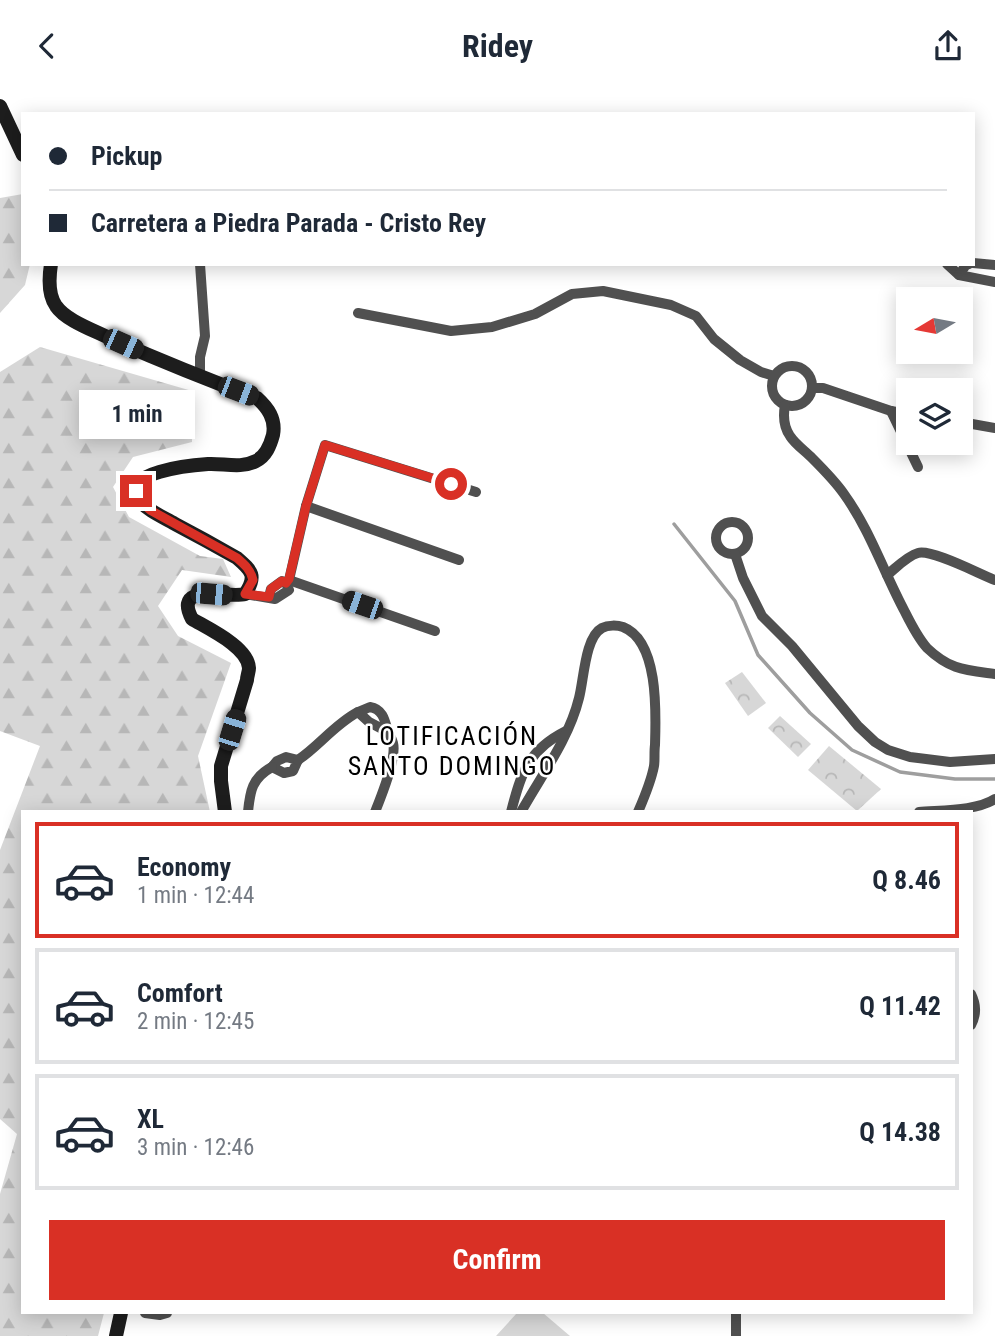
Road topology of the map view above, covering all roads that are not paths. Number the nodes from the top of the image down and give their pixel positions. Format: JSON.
{"nodes":[{"id":1,"x":0,"y":106,"type":"edge"},
{"id":2,"x":21,"y":151,"type":"edge"},
{"id":3,"x":975,"y":264,"type":"edge"},
{"id":4,"x":995,"y":265,"type":"edge"},
{"id":5,"x":51,"y":266,"type":"edge"},
{"id":6,"x":200,"y":266,"type":"edge"},
{"id":7,"x":949,"y":266,"type":"edge"},
{"id":8,"x":965,"y":266,"type":"edge"},
{"id":9,"x":959,"y":275,"type":"junction"},
{"id":10,"x":995,"y":282,"type":"edge"},
{"id":11,"x":358,"y":313,"type":"dead end"},
{"id":12,"x":774,"y":376,"type":"junction"},
{"id":13,"x":200,"y":377,"type":"junction"},
{"id":14,"x":812,"y":388,"type":"junction"},
{"id":15,"x":785,"y":405,"type":"junction"},
{"id":16,"x":891,"y":411,"type":"junction"},
{"id":17,"x":896,"y":412,"type":"edge"},
{"id":18,"x":973,"y":424,"type":"edge"},
{"id":19,"x":995,"y":428,"type":"edge"},
{"id":20,"x":918,"y":467,"type":"dead end"},
{"id":21,"x":476,"y":492,"type":"dead end"},
{"id":22,"x":306,"y":506,"type":"junction"},
{"id":23,"x":735,"y":554,"type":"dead end"},
{"id":24,"x":459,"y":561,"type":"dead end"},
{"id":25,"x":887,"y":575,"type":"junction"},
{"id":26,"x":995,"y":580,"type":"edge"},
{"id":27,"x":288,"y":581,"type":"junction"},
{"id":28,"x":245,"y":594,"type":"junction"},
{"id":29,"x":435,"y":631,"type":"dead end"},
{"id":30,"x":995,"y":674,"type":"edge"},
{"id":31,"x":566,"y":731,"type":"junction"},
{"id":32,"x":995,"y":759,"type":"edge"},
{"id":33,"x":995,"y":799,"type":"edge"},
{"id":34,"x":225,"y":810,"type":"edge"},
{"id":35,"x":248,"y":810,"type":"edge"},
{"id":36,"x":376,"y":810,"type":"edge"},
{"id":37,"x":512,"y":810,"type":"edge"},
{"id":38,"x":522,"y":810,"type":"edge"},
{"id":39,"x":639,"y":810,"type":"edge"},
{"id":40,"x":939,"y":810,"type":"edge"},
{"id":41,"x":973,"y":1000,"type":"edge"},
{"id":42,"x":973,"y":1022,"type":"edge"},
{"id":43,"x":121,"y":1314,"type":"edge"},
{"id":44,"x":736,"y":1314,"type":"edge"},
{"id":45,"x":116,"y":1336,"type":"edge"},
{"id":46,"x":736,"y":1336,"type":"edge"}],
"edges":[{"from":1,"to":2,"type":"main road"},
{"from":3,"to":4,"type":"street"},
{"from":5,"to":13,"type":"main road"},
{"from":6,"to":13,"type":"street"},
{"from":7,"to":9,"type":"street"},
{"from":8,"to":9,"type":"street"},
{"from":9,"to":10,"type":"street"},
{"from":11,"to":12,"type":"street"},
{"from":12,"to":14,"type":"street"},
{"from":12,"to":15,"type":"street"},
{"from":13,"to":28,"type":"main road"},
{"from":14,"to":15,"type":"street"},
{"from":14,"to":16,"type":"street"},
{"from":15,"to":25,"type":"street"},
{"from":16,"to":17,"type":"street"},
{"from":16,"to":20,"type":"street"},
{"from":18,"to":19,"type":"street"},
{"from":21,"to":22,"type":"street"},
{"from":22,"to":24,"type":"street"},
{"from":22,"to":27,"type":"street"},
{"from":23,"to":32,"type":"street"},
{"from":25,"to":26,"type":"street"},
{"from":25,"to":30,"type":"street"},
{"from":27,"to":28,"type":"street"},
{"from":27,"to":29,"type":"street"},
{"from":28,"to":34,"type":"main road"},
{"from":31,"to":37,"type":"street"},
{"from":31,"to":38,"type":"street"},
{"from":31,"to":39,"type":"street"},
{"from":33,"to":40,"type":"street"},
{"from":35,"to":36,"type":"street"},
{"from":41,"to":42,"type":"street"},
{"from":43,"to":45,"type":"main road"},
{"from":44,"to":46,"type":"street"}]}
